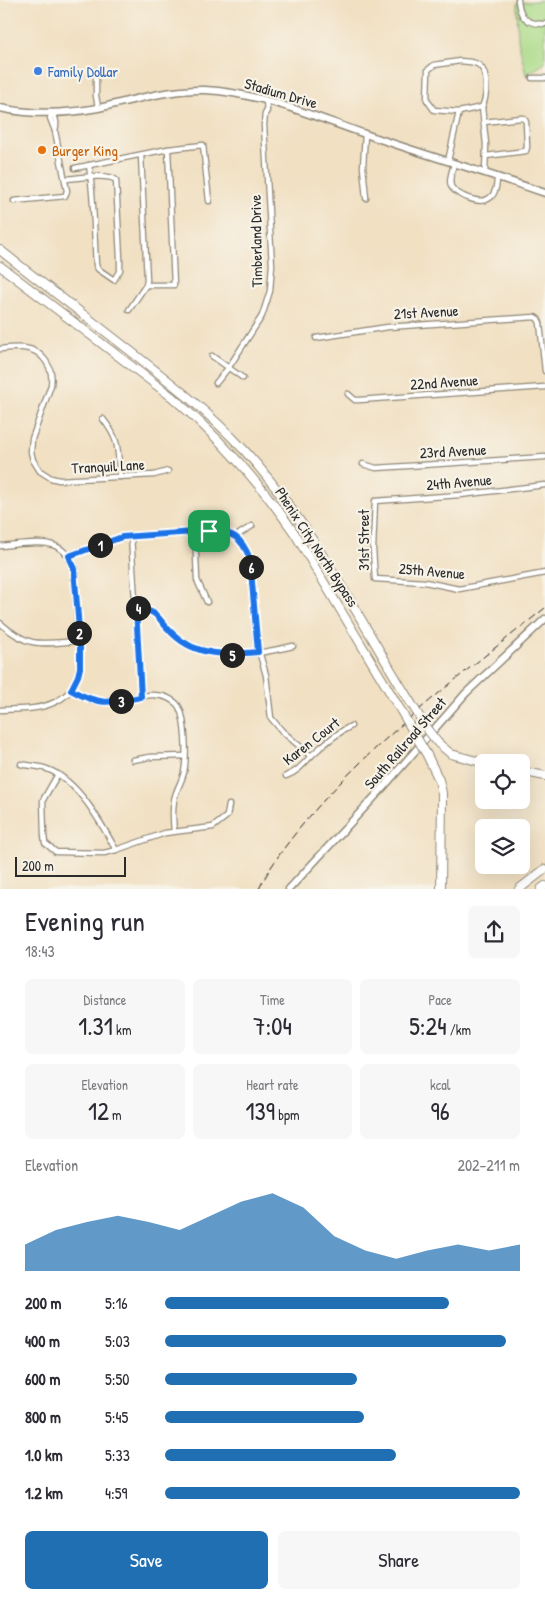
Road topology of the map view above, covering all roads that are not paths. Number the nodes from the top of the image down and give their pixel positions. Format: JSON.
{"nodes":[{"id":1,"x":518,"y":0,"type":"edge"},
{"id":2,"x":545,"y":24,"type":"edge"},
{"id":3,"x":96,"y":71,"type":"dead end"},
{"id":4,"x":532,"y":78,"type":"dead end"},
{"id":5,"x":545,"y":78,"type":"edge"},
{"id":6,"x":545,"y":83,"type":"edge"},
{"id":7,"x":266,"y":101,"type":"junction"},
{"id":8,"x":98,"y":107,"type":"junction"},
{"id":9,"x":482,"y":107,"type":"junction"},
{"id":10,"x":0,"y":108,"type":"edge"},
{"id":11,"x":458,"y":112,"type":"junction"},
{"id":12,"x":52,"y":114,"type":"junction"},
{"id":13,"x":484,"y":122,"type":"junction"},
{"id":14,"x":365,"y":134,"type":"junction"},
{"id":15,"x":168,"y":149,"type":"junction"},
{"id":16,"x":141,"y":155,"type":"junction"},
{"id":17,"x":486,"y":156,"type":"junction"},
{"id":18,"x":452,"y":162,"type":"junction"},
{"id":19,"x":89,"y":165,"type":"junction"},
{"id":20,"x":75,"y":168,"type":"dead end"},
{"id":21,"x":485,"y":173,"type":"junction"},
{"id":22,"x":90,"y":177,"type":"junction"},
{"id":23,"x":497,"y":177,"type":"junction"},
{"id":24,"x":66,"y":179,"type":"junction"},
{"id":25,"x":545,"y":193,"type":"edge"},
{"id":26,"x":366,"y":198,"type":"dead end"},
{"id":27,"x":14,"y":201,"type":"dead end"},
{"id":28,"x":209,"y":201,"type":"dead end"},
{"id":29,"x":0,"y":250,"type":"edge"},
{"id":30,"x":0,"y":266,"type":"edge"},
{"id":31,"x":146,"y":285,"type":"junction"},
{"id":32,"x":129,"y":310,"type":"dead end"},
{"id":33,"x":316,"y":338,"type":"dead end"},
{"id":34,"x":0,"y":349,"type":"edge"},
{"id":35,"x":212,"y":356,"type":"dead end"},
{"id":36,"x":229,"y":367,"type":"junction"},
{"id":37,"x":545,"y":371,"type":"edge"},
{"id":38,"x":243,"y":378,"type":"dead end"},
{"id":39,"x":216,"y":383,"type":"dead end"},
{"id":40,"x":545,"y":387,"type":"edge"},
{"id":41,"x":348,"y":394,"type":"dead end"},
{"id":42,"x":103,"y":419,"type":"dead end"},
{"id":43,"x":545,"y":457,"type":"edge"},
{"id":44,"x":363,"y":464,"type":"dead end"},
{"id":45,"x":168,"y":471,"type":"dead end"},
{"id":46,"x":120,"y":477,"type":"junction"},
{"id":47,"x":545,"y":485,"type":"edge"},
{"id":48,"x":375,"y":501,"type":"joint"},
{"id":49,"x":252,"y":526,"type":"dead end"},
{"id":50,"x":195,"y":532,"type":"junction"},
{"id":51,"x":131,"y":536,"type":"junction"},
{"id":52,"x":236,"y":536,"type":"junction"},
{"id":53,"x":0,"y":546,"type":"edge"},
{"id":54,"x":69,"y":556,"type":"junction"},
{"id":55,"x":545,"y":573,"type":"edge"},
{"id":56,"x":375,"y":579,"type":"joint"},
{"id":57,"x":207,"y":602,"type":"dead end"},
{"id":58,"x":136,"y":608,"type":"junction"},
{"id":59,"x":545,"y":619,"type":"edge"},
{"id":60,"x":0,"y":623,"type":"edge"},
{"id":61,"x":80,"y":641,"type":"junction"},
{"id":62,"x":293,"y":646,"type":"dead end"},
{"id":63,"x":258,"y":652,"type":"junction"},
{"id":64,"x":71,"y":690,"type":"junction"},
{"id":65,"x":141,"y":697,"type":"junction"},
{"id":66,"x":0,"y":710,"type":"edge"},
{"id":67,"x":351,"y":726,"type":"dead end"},
{"id":68,"x":185,"y":756,"type":"junction"},
{"id":69,"x":312,"y":756,"type":"junction"},
{"id":70,"x":133,"y":760,"type":"dead end"},
{"id":71,"x":475,"y":761,"type":"edge"},
{"id":72,"x":21,"y":764,"type":"dead end"},
{"id":73,"x":530,"y":773,"type":"edge"},
{"id":74,"x":58,"y":774,"type":"junction"},
{"id":75,"x":286,"y":776,"type":"dead end"},
{"id":76,"x":545,"y":776,"type":"edge"},
{"id":77,"x":229,"y":804,"type":"dead end"},
{"id":78,"x":174,"y":831,"type":"junction"},
{"id":79,"x":116,"y":850,"type":"junction"},
{"id":80,"x":545,"y":869,"type":"edge"},
{"id":81,"x":545,"y":886,"type":"edge"},
{"id":82,"x":289,"y":889,"type":"edge"},
{"id":83,"x":441,"y":889,"type":"edge"},
{"id":84,"x":519,"y":889,"type":"edge"},
{"id":85,"x":541,"y":889,"type":"edge"}],
"edges":[{"from":1,"to":2,"type":"street"},
{"from":3,"to":8,"type":"street"},
{"from":4,"to":5,"type":"street"},
{"from":5,"to":6,"type":"street"},
{"from":7,"to":8,"type":"street","name":"Stadium Drive"},
{"from":7,"to":14,"type":"street","name":"Stadium Drive"},
{"from":7,"to":36,"type":"street","name":"Timberland Drive"},
{"from":8,"to":12,"type":"street","name":"Stadium Drive"},
{"from":9,"to":11,"type":"street"},
{"from":9,"to":11,"type":"street"},
{"from":9,"to":13,"type":"street"},
{"from":10,"to":12,"type":"street","name":"Stadium Drive"},
{"from":11,"to":18,"type":"street"},
{"from":12,"to":24,"type":"street"},
{"from":13,"to":17,"type":"street"},
{"from":13,"to":17,"type":"street"},
{"from":14,"to":18,"type":"street","name":"Stadium Drive"},
{"from":14,"to":26,"type":"street"},
{"from":15,"to":16,"type":"street"},
{"from":15,"to":28,"type":"street"},
{"from":15,"to":31,"type":"street"},
{"from":16,"to":19,"type":"street"},
{"from":16,"to":31,"type":"street"},
{"from":17,"to":21,"type":"street"},
{"from":18,"to":21,"type":"street","name":"Stadium Drive"},
{"from":18,"to":23,"type":"street"},
{"from":19,"to":20,"type":"street"},
{"from":19,"to":22,"type":"street"},
{"from":21,"to":23,"type":"street","name":"Stadium Drive"},
{"from":22,"to":22,"type":"street"},
{"from":22,"to":24,"type":"street"},
{"from":23,"to":25,"type":"street","name":"Stadium Drive"},
{"from":24,"to":27,"type":"street"},
{"from":29,"to":71,"type":"highway","name":"Phenix City North Bypass","bridge":true},
{"from":30,"to":83,"type":"highway","name":"Phenix City North Bypass","bridge":true},
{"from":31,"to":32,"type":"street"},
{"from":33,"to":37,"type":"street","name":"21st Avenue"},
{"from":34,"to":46,"type":"street","name":"Tranquil Lane"},
{"from":35,"to":36,"type":"street"},
{"from":36,"to":38,"type":"street"},
{"from":36,"to":39,"type":"street","name":"Timberland Drive"},
{"from":40,"to":41,"type":"street","name":"22nd Avenue"},
{"from":42,"to":46,"type":"street"},
{"from":43,"to":44,"type":"street","name":"23rd Avenue"},
{"from":45,"to":46,"type":"street","name":"Tranquil Lane"},
{"from":47,"to":48,"type":"street","name":"24th Avenue"},
{"from":48,"to":56,"type":"street","name":"31st Street"},
{"from":49,"to":52,"type":"street"},
{"from":50,"to":51,"type":"street"},
{"from":50,"to":52,"type":"street"},
{"from":50,"to":57,"type":"street"},
{"from":51,"to":54,"type":"street"},
{"from":51,"to":58,"type":"street"},
{"from":52,"to":63,"type":"street"},
{"from":53,"to":54,"type":"street"},
{"from":54,"to":61,"type":"street"},
{"from":55,"to":56,"type":"street","name":"25th Avenue"},
{"from":58,"to":63,"type":"street"},
{"from":58,"to":65,"type":"street"},
{"from":59,"to":82,"type":"street","name":"South Railroad Street"},
{"from":60,"to":61,"type":"street"},
{"from":61,"to":64,"type":"street"},
{"from":62,"to":63,"type":"street"},
{"from":63,"to":69,"type":"street"},
{"from":64,"to":65,"type":"street"},
{"from":64,"to":66,"type":"street"},
{"from":65,"to":68,"type":"street"},
{"from":67,"to":69,"type":"street","name":"Karen Court"},
{"from":68,"to":70,"type":"street"},
{"from":68,"to":78,"type":"street"},
{"from":69,"to":75,"type":"street","name":"Karen Court"},
{"from":72,"to":74,"type":"street"},
{"from":73,"to":76,"type":"highway"},
{"from":74,"to":79,"type":"street"},
{"from":74,"to":79,"type":"street"},
{"from":77,"to":78,"type":"street"},
{"from":78,"to":79,"type":"street"},
{"from":80,"to":84,"type":"highway"},
{"from":81,"to":85,"type":"highway"}]}
